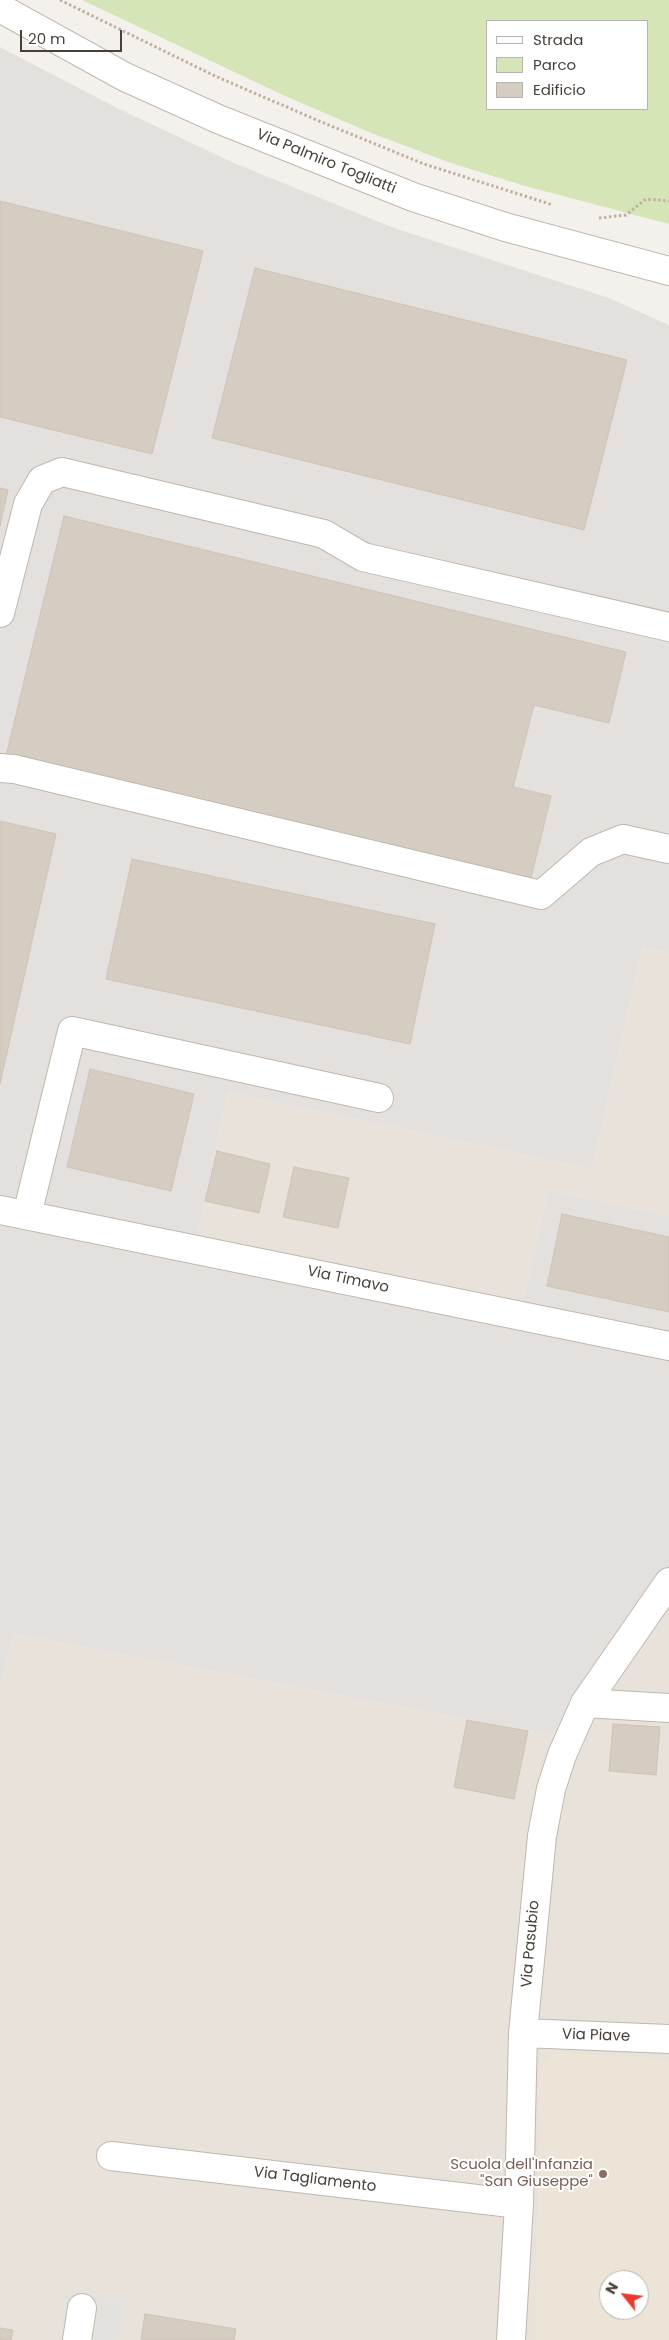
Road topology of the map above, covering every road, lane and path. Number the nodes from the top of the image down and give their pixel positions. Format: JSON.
{"nodes":[{"id":1,"x":60,"y":0,"type":"edge"},
{"id":2,"x":0,"y":8,"type":"edge"},
{"id":3,"x":0,"y":29,"type":"edge"},
{"id":4,"x":669,"y":201,"type":"edge"},
{"id":5,"x":562,"y":208,"type":"dead end"},
{"id":6,"x":596,"y":219,"type":"dead end"},
{"id":7,"x":669,"y":271,"type":"edge"},
{"id":8,"x":669,"y":275,"type":"edge"},
{"id":9,"x":669,"y":286,"type":"edge"},
{"id":10,"x":0,"y":613,"type":"edge"},
{"id":11,"x":669,"y":627,"type":"edge"},
{"id":12,"x":0,"y":768,"type":"edge"},
{"id":13,"x":669,"y":849,"type":"edge"},
{"id":14,"x":379,"y":1098,"type":"dead end"},
{"id":15,"x":0,"y":1210,"type":"edge"},
{"id":16,"x":27,"y":1215,"type":"junction"},
{"id":17,"x":669,"y":1346,"type":"edge"},
{"id":18,"x":669,"y":1582,"type":"edge"},
{"id":19,"x":585,"y":1703,"type":"junction"},
{"id":20,"x":669,"y":1708,"type":"edge"},
{"id":21,"x":524,"y":2033,"type":"junction"},
{"id":22,"x":669,"y":2039,"type":"edge"},
{"id":23,"x":111,"y":2156,"type":"dead end"},
{"id":24,"x":519,"y":2204,"type":"junction"},
{"id":25,"x":82,"y":2308,"type":"dead end"},
{"id":26,"x":77,"y":2340,"type":"edge"},
{"id":27,"x":511,"y":2340,"type":"edge"}],
"edges":[{"from":1,"to":5,"type":"path"},
{"from":2,"to":7,"type":"street","name":"Via Palmiro Togliatti"},
{"from":3,"to":9,"type":"street","name":"Via Palmiro Togliatti"},
{"from":4,"to":6,"type":"path"},
{"from":8,"to":9,"type":"street"},
{"from":10,"to":11,"type":"street"},
{"from":12,"to":13,"type":"street"},
{"from":14,"to":16,"type":"street"},
{"from":15,"to":16,"type":"street","name":"Via Timavo"},
{"from":16,"to":17,"type":"street","name":"Via Timavo"},
{"from":18,"to":19,"type":"street","name":"Via Pasubio"},
{"from":19,"to":20,"type":"street"},
{"from":19,"to":21,"type":"street","name":"Via Pasubio"},
{"from":21,"to":22,"type":"street","name":"Via Piave"},
{"from":21,"to":24,"type":"street","name":"Via Pasubio"},
{"from":23,"to":24,"type":"street","name":"Via Tagliamento"},
{"from":24,"to":27,"type":"street","name":"Via Pasubio"},
{"from":25,"to":26,"type":"street"}]}
